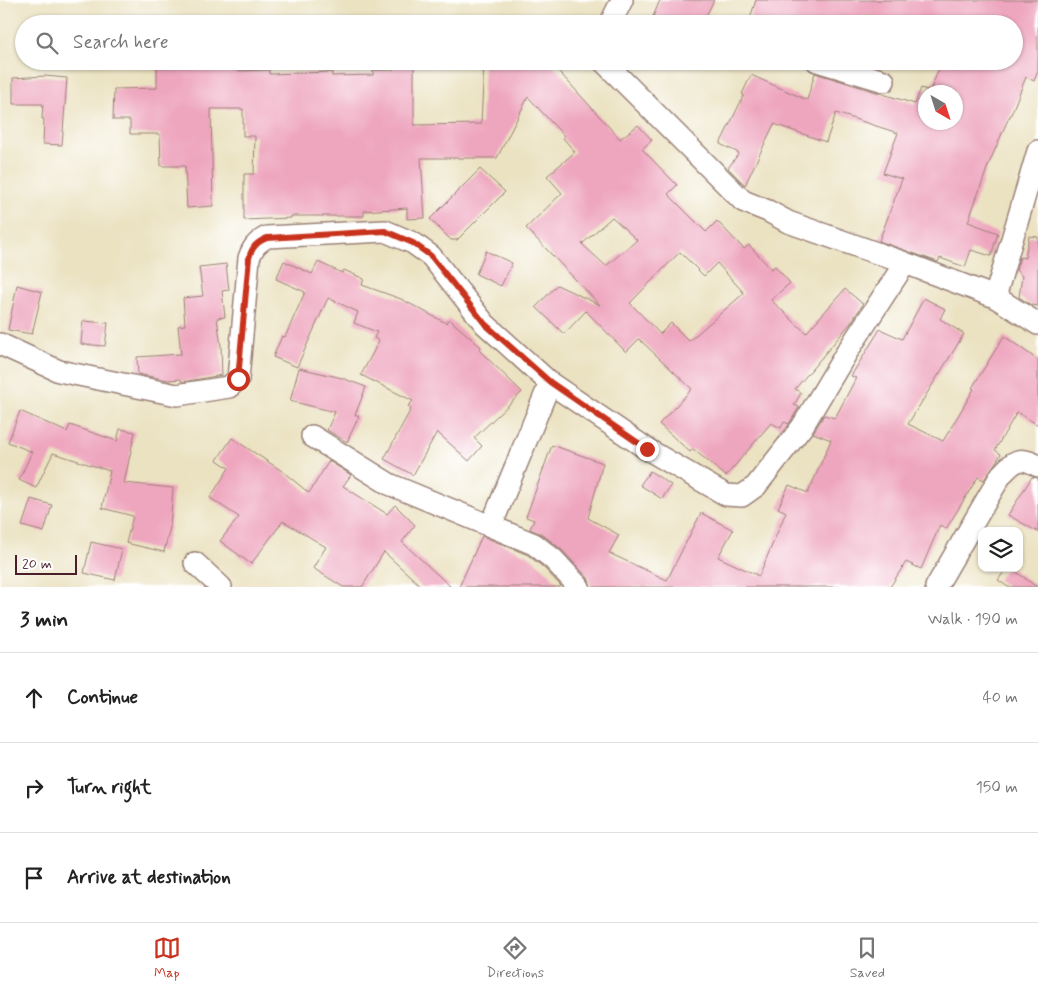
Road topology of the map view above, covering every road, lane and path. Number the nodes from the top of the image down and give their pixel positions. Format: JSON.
{"nodes":[{"id":1,"x":622,"y":0,"type":"edge"},
{"id":2,"x":614,"y":15,"type":"edge"},
{"id":3,"x":620,"y":70,"type":"edge"},
{"id":4,"x":847,"y":70,"type":"edge"},
{"id":5,"x":884,"y":81,"type":"dead end"},
{"id":6,"x":1038,"y":151,"type":"edge"},
{"id":7,"x":905,"y":263,"type":"junction"},
{"id":8,"x":994,"y":297,"type":"junction"},
{"id":9,"x":1038,"y":324,"type":"edge"},
{"id":10,"x":0,"y":344,"type":"edge"},
{"id":11,"x":550,"y":382,"type":"junction"},
{"id":12,"x":312,"y":436,"type":"dead end"},
{"id":13,"x":1038,"y":466,"type":"edge"},
{"id":14,"x":491,"y":526,"type":"junction"},
{"id":15,"x":195,"y":563,"type":"dead end"},
{"id":16,"x":221,"y":587,"type":"edge"},
{"id":17,"x":579,"y":587,"type":"edge"},
{"id":18,"x":936,"y":587,"type":"edge"}],
"edges":[{"from":1,"to":2,"type":"street"},
{"from":3,"to":7,"type":"street"},
{"from":4,"to":5,"type":"street"},
{"from":6,"to":8,"type":"street"},
{"from":7,"to":8,"type":"street"},
{"from":7,"to":11,"type":"street"},
{"from":8,"to":9,"type":"street"},
{"from":10,"to":11,"type":"street"},
{"from":11,"to":14,"type":"street"},
{"from":12,"to":14,"type":"street"},
{"from":13,"to":18,"type":"street"},
{"from":14,"to":17,"type":"street"},
{"from":15,"to":16,"type":"street"}]}
